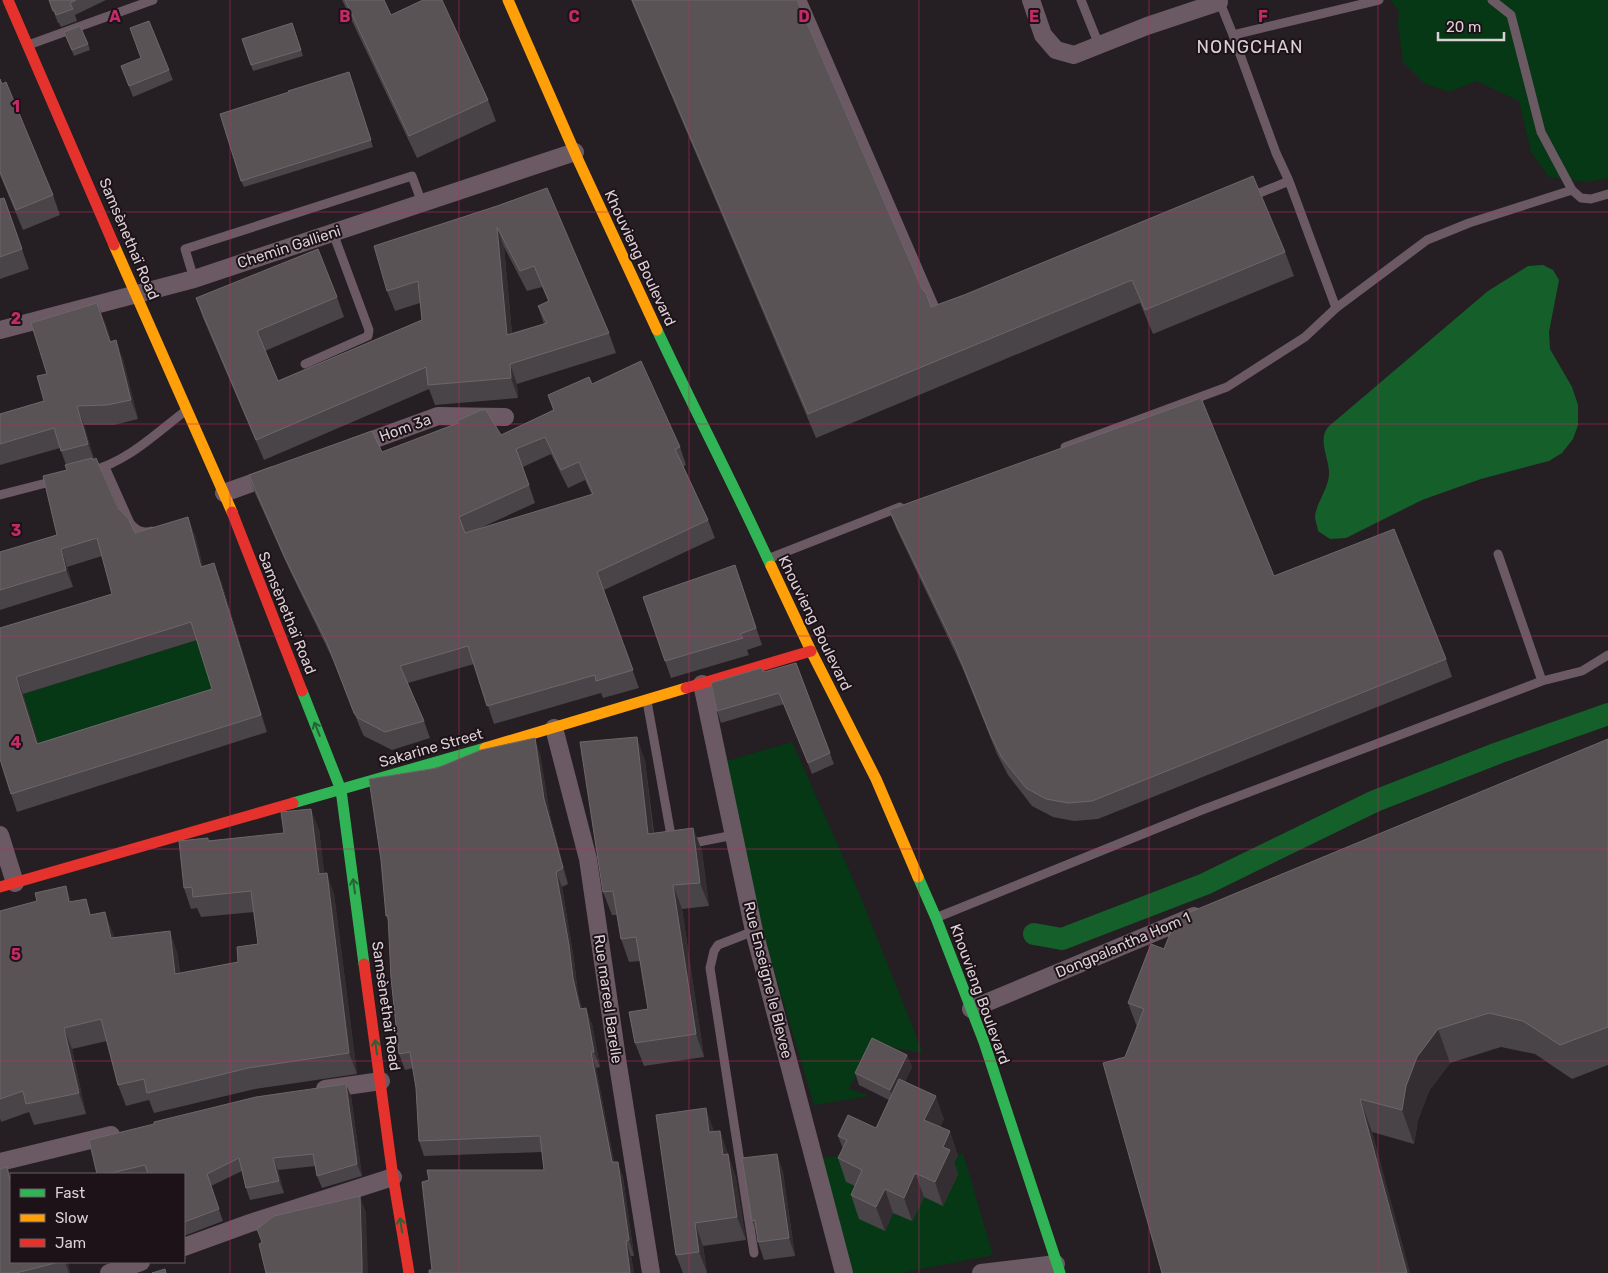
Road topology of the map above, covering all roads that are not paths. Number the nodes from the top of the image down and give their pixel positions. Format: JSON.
{"nodes":[{"id":1,"x":8,"y":0,"type":"edge"},
{"id":2,"x":153,"y":0,"type":"edge"},
{"id":3,"x":508,"y":0,"type":"edge"},
{"id":4,"x":802,"y":0,"type":"edge"},
{"id":5,"x":1031,"y":0,"type":"edge"},
{"id":6,"x":1081,"y":0,"type":"edge"},
{"id":7,"x":1379,"y":0,"type":"edge"},
{"id":8,"x":1492,"y":0,"type":"edge"},
{"id":9,"x":1219,"y":1,"type":"edge"},
{"id":10,"x":1233,"y":35,"type":"junction"},
{"id":11,"x":28,"y":45,"type":"junction"},
{"id":12,"x":1098,"y":45,"type":"junction"},
{"id":13,"x":575,"y":152,"type":"junction"},
{"id":14,"x":1288,"y":181,"type":"junction"},
{"id":15,"x":1572,"y":190,"type":"junction"},
{"id":16,"x":1608,"y":194,"type":"edge"},
{"id":17,"x":1243,"y":200,"type":"edge"},
{"id":18,"x":422,"y":203,"type":"junction"},
{"id":19,"x":333,"y":232,"type":"junction"},
{"id":20,"x":194,"y":279,"type":"junction"},
{"id":21,"x":137,"y":294,"type":"junction"},
{"id":22,"x":1336,"y":308,"type":"junction"},
{"id":23,"x":950,"y":318,"type":"edge"},
{"id":24,"x":0,"y":330,"type":"edge"},
{"id":25,"x":304,"y":364,"type":"dead end"},
{"id":26,"x":186,"y":410,"type":"junction"},
{"id":27,"x":505,"y":417,"type":"dead end"},
{"id":28,"x":1059,"y":449,"type":"edge"},
{"id":29,"x":336,"y":453,"type":"edge"},
{"id":30,"x":105,"y":467,"type":"junction"},
{"id":31,"x":289,"y":470,"type":"edge"},
{"id":32,"x":86,"y":472,"type":"edge"},
{"id":33,"x":67,"y":477,"type":"edge"},
{"id":34,"x":224,"y":493,"type":"junction"},
{"id":35,"x":0,"y":495,"type":"edge"},
{"id":36,"x":910,"y":504,"type":"edge"},
{"id":37,"x":157,"y":529,"type":"edge"},
{"id":38,"x":1498,"y":554,"type":"dead end"},
{"id":39,"x":768,"y":559,"type":"junction"},
{"id":40,"x":812,"y":651,"type":"junction"},
{"id":41,"x":1608,"y":655,"type":"edge"},
{"id":42,"x":1542,"y":681,"type":"junction"},
{"id":43,"x":702,"y":684,"type":"junction"},
{"id":44,"x":647,"y":701,"type":"junction"},
{"id":45,"x":554,"y":728,"type":"junction"},
{"id":46,"x":341,"y":790,"type":"junction"},
{"id":47,"x":0,"y":835,"type":"edge"},
{"id":48,"x":734,"y":835,"type":"junction"},
{"id":49,"x":8,"y":885,"type":"edge"},
{"id":50,"x":1211,"y":909,"type":"edge"},
{"id":51,"x":936,"y":918,"type":"junction"},
{"id":52,"x":754,"y":931,"type":"junction"},
{"id":53,"x":971,"y":1009,"type":"junction"},
{"id":54,"x":381,"y":1081,"type":"junction"},
{"id":55,"x":306,"y":1092,"type":"edge"},
{"id":56,"x":126,"y":1132,"type":"edge"},
{"id":57,"x":0,"y":1162,"type":"edge"},
{"id":58,"x":393,"y":1177,"type":"junction"},
{"id":59,"x":185,"y":1247,"type":"edge"},
{"id":60,"x":754,"y":1253,"type":"dead end"},
{"id":61,"x":138,"y":1263,"type":"edge"},
{"id":62,"x":1058,"y":1268,"type":"edge"},
{"id":63,"x":109,"y":1273,"type":"edge"},
{"id":64,"x":409,"y":1273,"type":"edge"},
{"id":65,"x":651,"y":1273,"type":"edge"},
{"id":66,"x":844,"y":1273,"type":"edge"},
{"id":67,"x":981,"y":1273,"type":"edge"}],
"edges":[{"from":1,"to":11,"type":"street","name":"Samsènethaï Road"},
{"from":2,"to":11,"type":"lane"},
{"from":3,"to":13,"type":"street","name":"Khouvieng Boulevard"},
{"from":4,"to":23,"type":"lane"},
{"from":5,"to":12,"type":"street"},
{"from":6,"to":12,"type":"lane"},
{"from":7,"to":10,"type":"lane"},
{"from":8,"to":15,"type":"lane"},
{"from":9,"to":10,"type":"lane"},
{"from":9,"to":12,"type":"street"},
{"from":10,"to":14,"type":"lane"},
{"from":11,"to":21,"type":"street","name":"Samsènethaï Road"},
{"from":13,"to":18,"type":"street","name":"Chemin Gallieni"},
{"from":13,"to":39,"type":"street","name":"Khouvieng Boulevard"},
{"from":14,"to":17,"type":"lane"},
{"from":14,"to":22,"type":"lane"},
{"from":15,"to":16,"type":"lane"},
{"from":15,"to":22,"type":"lane"},
{"from":18,"to":19,"type":"street","name":"Chemin Gallieni"},
{"from":18,"to":20,"type":"lane"},
{"from":19,"to":20,"type":"street","name":"Chemin Gallieni"},
{"from":19,"to":25,"type":"lane"},
{"from":20,"to":21,"type":"street","name":"Chemin Gallieni"},
{"from":21,"to":24,"type":"street","name":"Chemin Gallieni"},
{"from":21,"to":26,"type":"street","name":"Samsènethaï Road"},
{"from":22,"to":28,"type":"lane"},
{"from":26,"to":30,"type":"lane"},
{"from":26,"to":34,"type":"street","name":"Samsènethaï Road"},
{"from":27,"to":29,"type":"street","name":"Hom 3a"},
{"from":30,"to":32,"type":"lane"},
{"from":30,"to":37,"type":"lane"},
{"from":31,"to":34,"type":"street"},
{"from":33,"to":35,"type":"lane"},
{"from":46,"to":34,"type":"street","name":"Samsènethaï Road","one_way":true},
{"from":36,"to":39,"type":"lane"},
{"from":38,"to":42,"type":"lane"},
{"from":39,"to":40,"type":"street","name":"Khouvieng Boulevard"},
{"from":40,"to":43,"type":"street","name":"Sakarine Street"},
{"from":40,"to":51,"type":"street","name":"Khouvieng Boulevard"},
{"from":41,"to":42,"type":"lane"},
{"from":42,"to":51,"type":"lane"},
{"from":43,"to":44,"type":"street","name":"Sakarine Street"},
{"from":43,"to":48,"type":"street","name":"Rue Enseigne le Blevee"},
{"from":44,"to":45,"type":"street","name":"Sakarine Street"},
{"from":44,"to":48,"type":"lane"},
{"from":45,"to":46,"type":"street","name":"Sakarine Street"},
{"from":45,"to":65,"type":"street","name":"Rue mareel Barelle"},
{"from":46,"to":49,"type":"street","name":"Sakarine Street"},
{"from":54,"to":46,"type":"street","name":"Samsènethaï Road","one_way":true},
{"from":47,"to":49,"type":"street"},
{"from":48,"to":52,"type":"street","name":"Rue Enseigne le Blevee"},
{"from":50,"to":53,"type":"street","name":"Dongpalantha Hom 1"},
{"from":51,"to":53,"type":"street","name":"Khouvieng Boulevard"},
{"from":52,"to":60,"type":"lane"},
{"from":52,"to":66,"type":"street","name":"Rue Enseigne le Blevee"},
{"from":53,"to":62,"type":"street","name":"Khouvieng Boulevard"},
{"from":54,"to":55,"type":"street"},
{"from":54,"to":58,"type":"street","name":"Samsènethaï Road"},
{"from":56,"to":57,"type":"street"},
{"from":58,"to":59,"type":"street"},
{"from":64,"to":58,"type":"street","name":"Samsènethaï Road","one_way":true},
{"from":61,"to":63,"type":"street"},
{"from":62,"to":67,"type":"street"}]}
